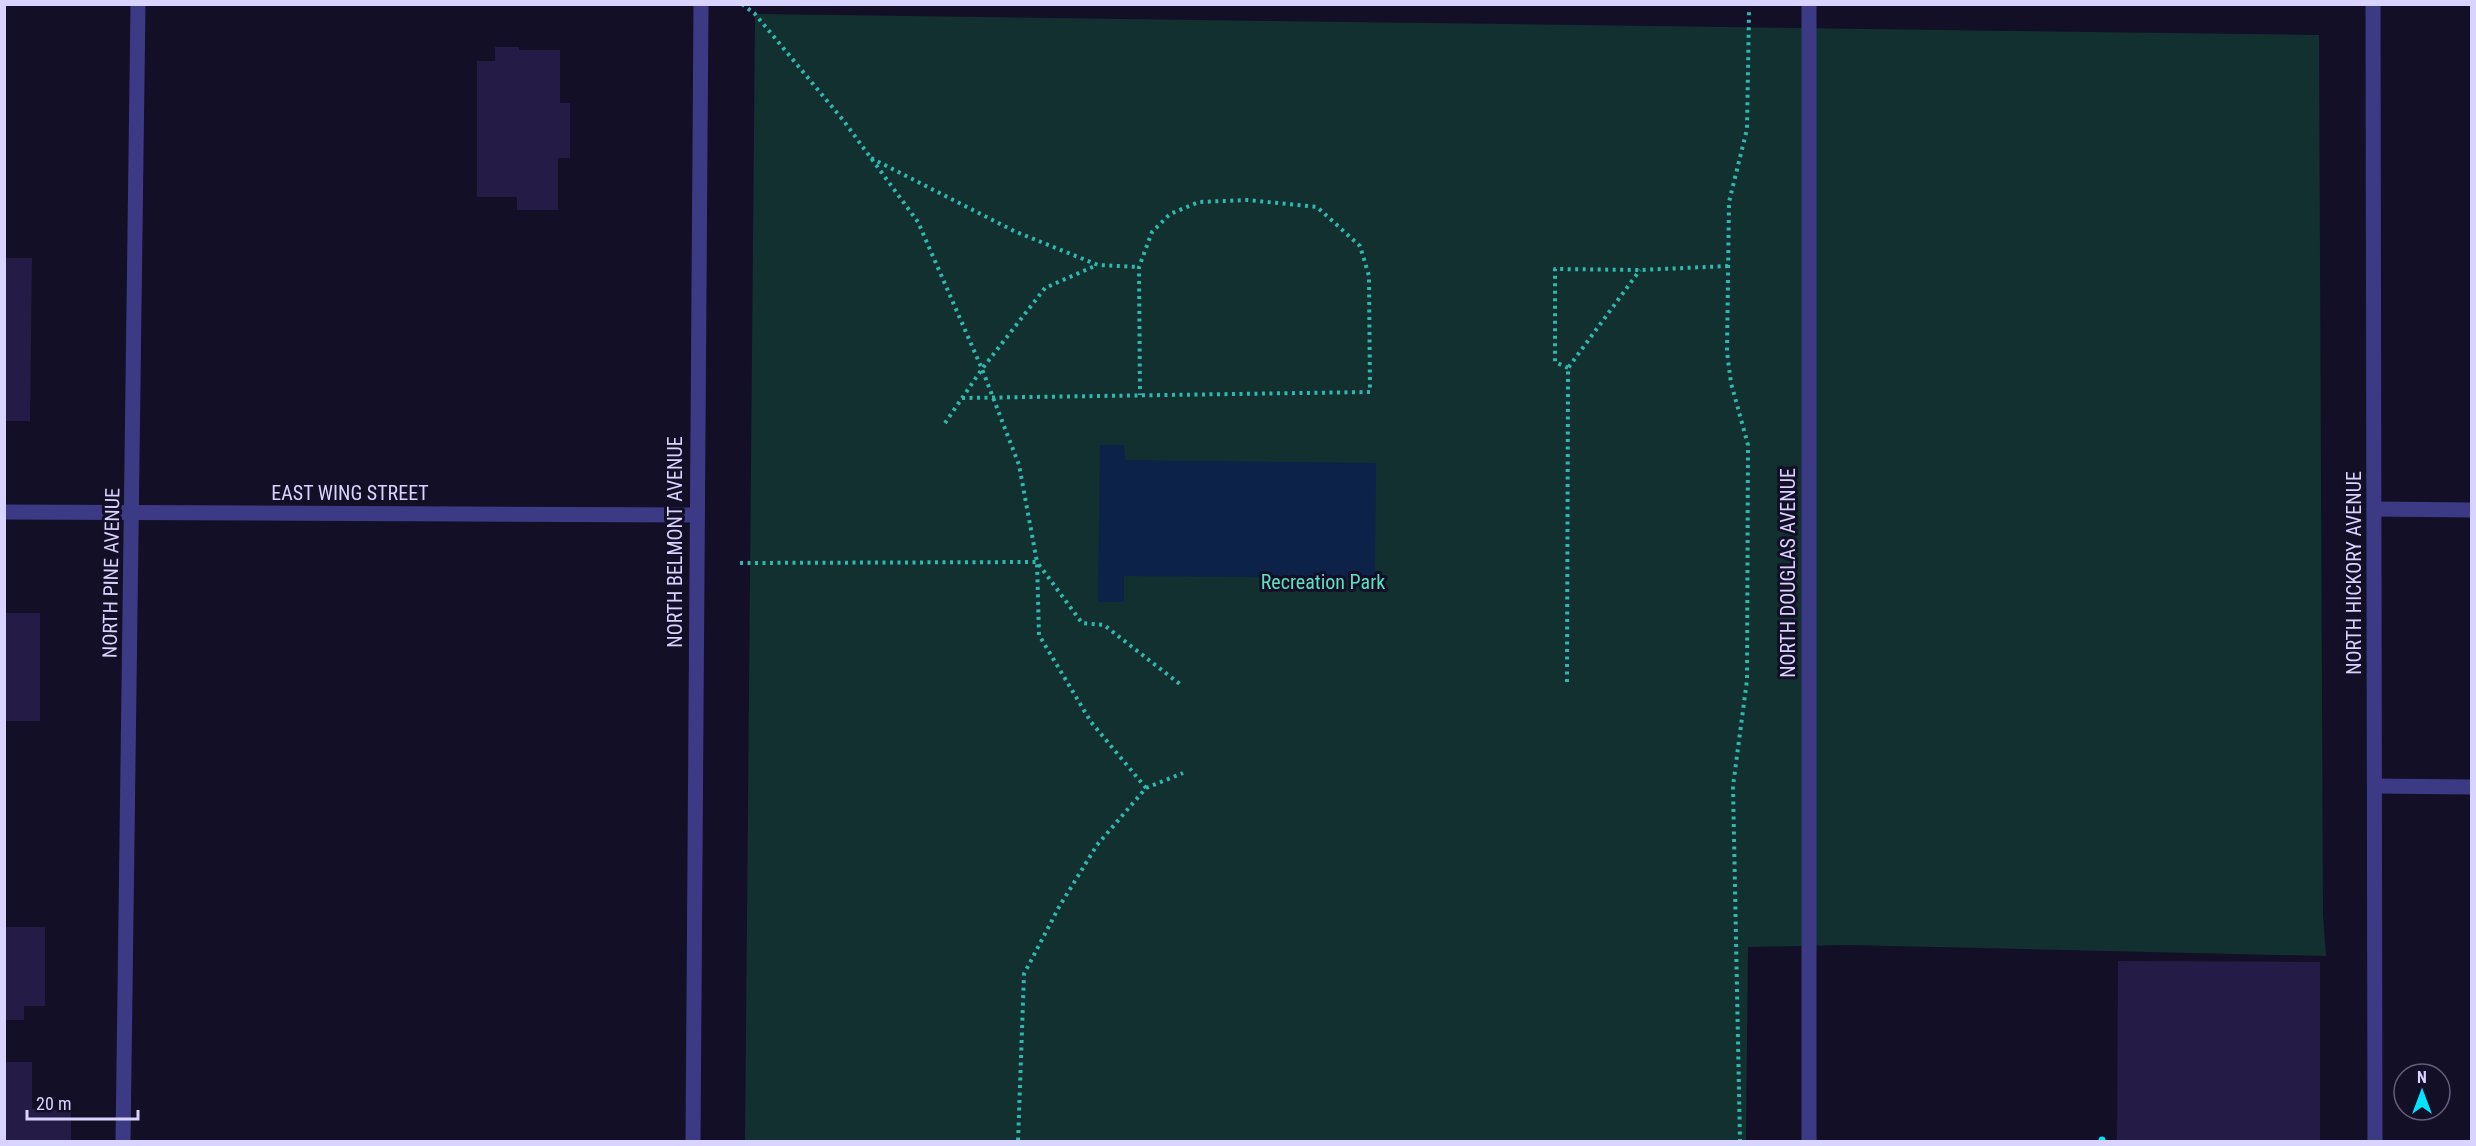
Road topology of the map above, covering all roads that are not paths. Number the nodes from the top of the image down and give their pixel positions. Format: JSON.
{"nodes":[{"id":1,"x":138,"y":4,"type":"edge"},
{"id":2,"x":701,"y":4,"type":"edge"},
{"id":3,"x":1809,"y":4,"type":"edge"},
{"id":4,"x":2373,"y":4,"type":"edge"},
{"id":5,"x":2374,"y":509,"type":"junction"},
{"id":6,"x":2472,"y":510,"type":"edge"},
{"id":7,"x":4,"y":512,"type":"edge"},
{"id":8,"x":133,"y":514,"type":"junction"},
{"id":9,"x":696,"y":515,"type":"junction"},
{"id":10,"x":2375,"y":786,"type":"junction"},
{"id":11,"x":2472,"y":787,"type":"edge"},
{"id":12,"x":123,"y":1142,"type":"edge"},
{"id":13,"x":693,"y":1142,"type":"edge"},
{"id":14,"x":1809,"y":1142,"type":"edge"},
{"id":15,"x":2375,"y":1142,"type":"edge"}],
"edges":[{"from":1,"to":8,"type":"street","name":"NORTH PINE AVENUE"},
{"from":2,"to":9,"type":"street","name":"NORTH BELMONT AVENUE"},
{"from":3,"to":14,"type":"street","name":"NORTH DOUGLAS AVENUE"},
{"from":4,"to":5,"type":"street","name":"NORTH HICKORY AVENUE"},
{"from":5,"to":6,"type":"street"},
{"from":5,"to":10,"type":"street","name":"NORTH HICKORY AVENUE"},
{"from":7,"to":8,"type":"street","name":"EAST WING STREET"},
{"from":8,"to":9,"type":"street","name":"EAST WING STREET"},
{"from":8,"to":12,"type":"street","name":"NORTH PINE AVENUE"},
{"from":9,"to":13,"type":"street","name":"NORTH BELMONT AVENUE"},
{"from":10,"to":11,"type":"street"},
{"from":10,"to":15,"type":"street","name":"NORTH HICKORY AVENUE"}]}
